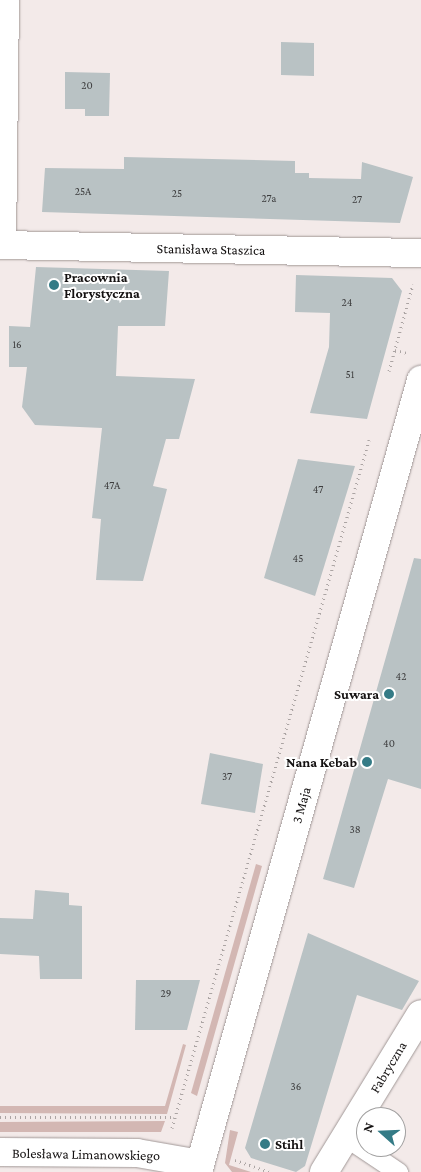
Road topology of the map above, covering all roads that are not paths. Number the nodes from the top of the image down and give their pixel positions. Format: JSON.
{"nodes":[{"id":1,"x":5,"y":0,"type":"edge"},
{"id":2,"x":1,"y":245,"type":"edge"},
{"id":3,"x":421,"y":253,"type":"edge"},
{"id":4,"x":421,"y":380,"type":"edge"},
{"id":5,"x":421,"y":1014,"type":"edge"},
{"id":6,"x":346,"y":1138,"type":"junction"},
{"id":7,"x":0,"y":1152,"type":"edge"},
{"id":8,"x":199,"y":1168,"type":"edge"},
{"id":9,"x":324,"y":1172,"type":"edge"},
{"id":10,"x":398,"y":1172,"type":"edge"}],
"edges":[{"from":1,"to":2,"type":"street"},
{"from":2,"to":3,"type":"street","name":"Stanisława Staszica"},
{"from":4,"to":8,"type":"street","name":"3 Maja"},
{"from":5,"to":6,"type":"street","name":"Fabryczna"},
{"from":6,"to":9,"type":"street","name":"Fabryczna"},
{"from":6,"to":10,"type":"lane"},
{"from":7,"to":8,"type":"street","name":"Bolesława Limanowskiego"}]}
